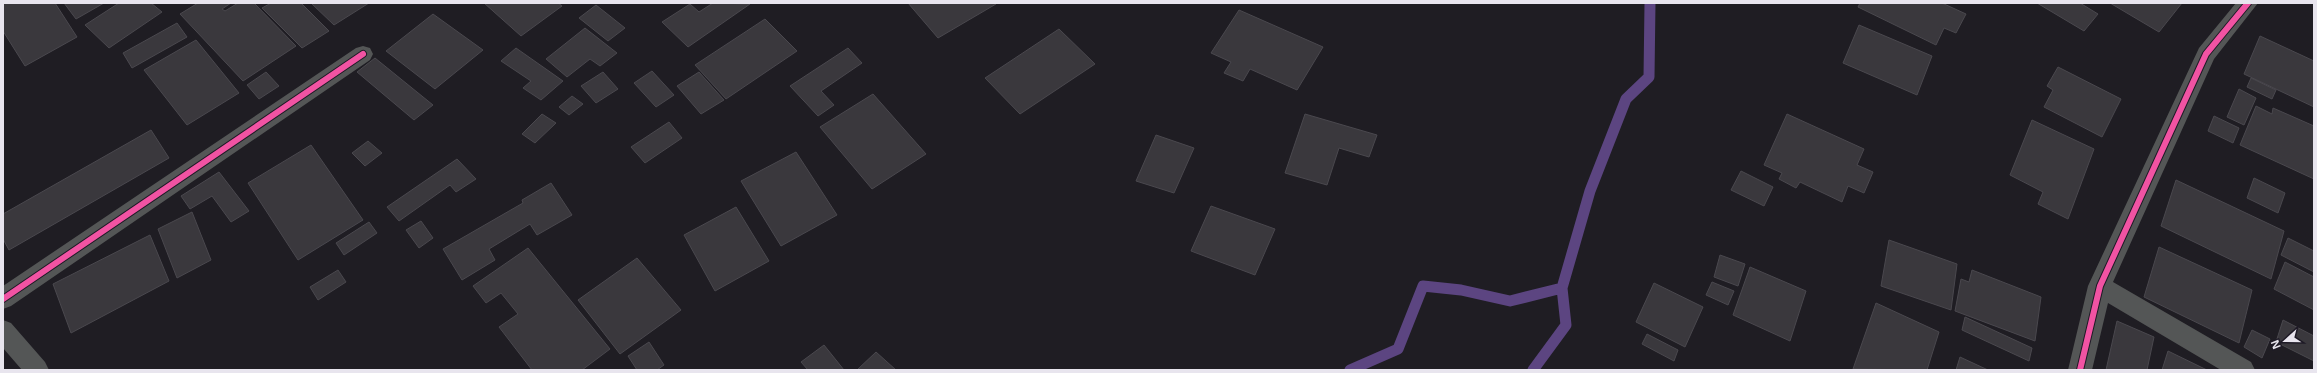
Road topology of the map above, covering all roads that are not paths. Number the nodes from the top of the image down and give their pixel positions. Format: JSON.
{"nodes":[{"id":1,"x":2248,"y":3,"type":"edge"},
{"id":2,"x":363,"y":54,"type":"dead end"},
{"id":3,"x":2100,"y":286,"type":"junction"},
{"id":4,"x":3,"y":299,"type":"edge"},
{"id":5,"x":3,"y":331,"type":"edge"},
{"id":6,"x":37,"y":370,"type":"edge"},
{"id":7,"x":2080,"y":370,"type":"edge"},
{"id":8,"x":2243,"y":370,"type":"edge"}],
"edges":[{"from":1,"to":3,"type":"street"},
{"from":2,"to":4,"type":"street"},
{"from":3,"to":7,"type":"street"},
{"from":3,"to":8,"type":"street"},
{"from":5,"to":6,"type":"street"}]}
